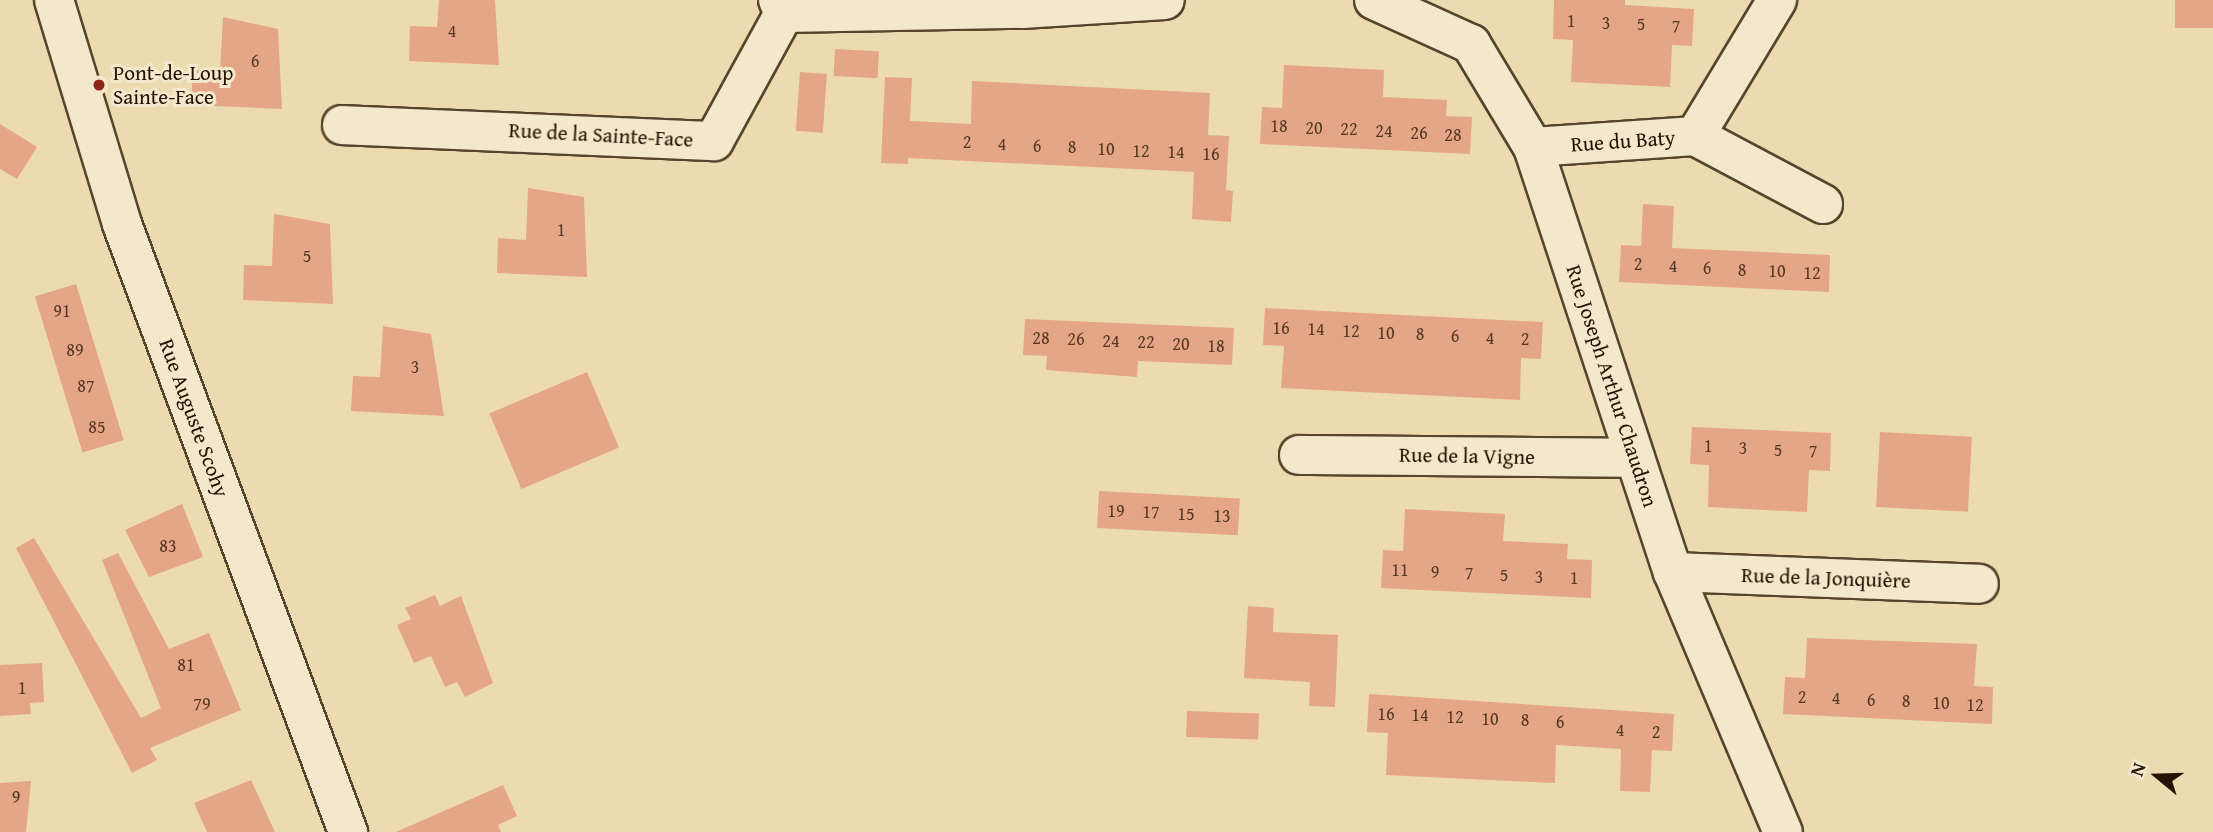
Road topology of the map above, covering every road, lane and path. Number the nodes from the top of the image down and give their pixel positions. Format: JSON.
{"nodes":[{"id":1,"x":54,"y":0,"type":"edge"},
{"id":2,"x":1165,"y":0,"type":"edge"},
{"id":3,"x":1374,"y":0,"type":"edge"},
{"id":4,"x":1777,"y":0,"type":"edge"},
{"id":5,"x":781,"y":7,"type":"edge"},
{"id":6,"x":342,"y":125,"type":"dead end"},
{"id":7,"x":1695,"y":136,"type":"junction"},
{"id":8,"x":1533,"y":146,"type":"junction"},
{"id":9,"x":1823,"y":204,"type":"dead end"},
{"id":10,"x":1298,"y":455,"type":"dead end"},
{"id":11,"x":1635,"y":458,"type":"junction"},
{"id":12,"x":1673,"y":572,"type":"junction"},
{"id":13,"x":1979,"y":584,"type":"dead end"},
{"id":14,"x":348,"y":832,"type":"edge"},
{"id":15,"x":1783,"y":832,"type":"edge"}],
"edges":[{"from":1,"to":14,"type":"street","name":"Rue Auguste Scohy"},
{"from":2,"to":5,"type":"street"},
{"from":3,"to":8,"type":"street","name":"Rue Joseph Arthur Chaudron"},
{"from":4,"to":7,"type":"street"},
{"from":5,"to":6,"type":"street","name":"Rue de la Sainte-Face"},
{"from":7,"to":8,"type":"street","name":"Rue du Baty"},
{"from":7,"to":9,"type":"street","name":"Rue du Baty"},
{"from":8,"to":11,"type":"street","name":"Rue Joseph Arthur Chaudron"},
{"from":10,"to":11,"type":"street","name":"Rue de la Vigne"},
{"from":11,"to":12,"type":"street","name":"Rue Joseph Arthur Chaudron"},
{"from":12,"to":13,"type":"street","name":"Rue de la Jonquière"},
{"from":12,"to":15,"type":"street","name":"Rue Joseph Arthur Chaudron"}]}
